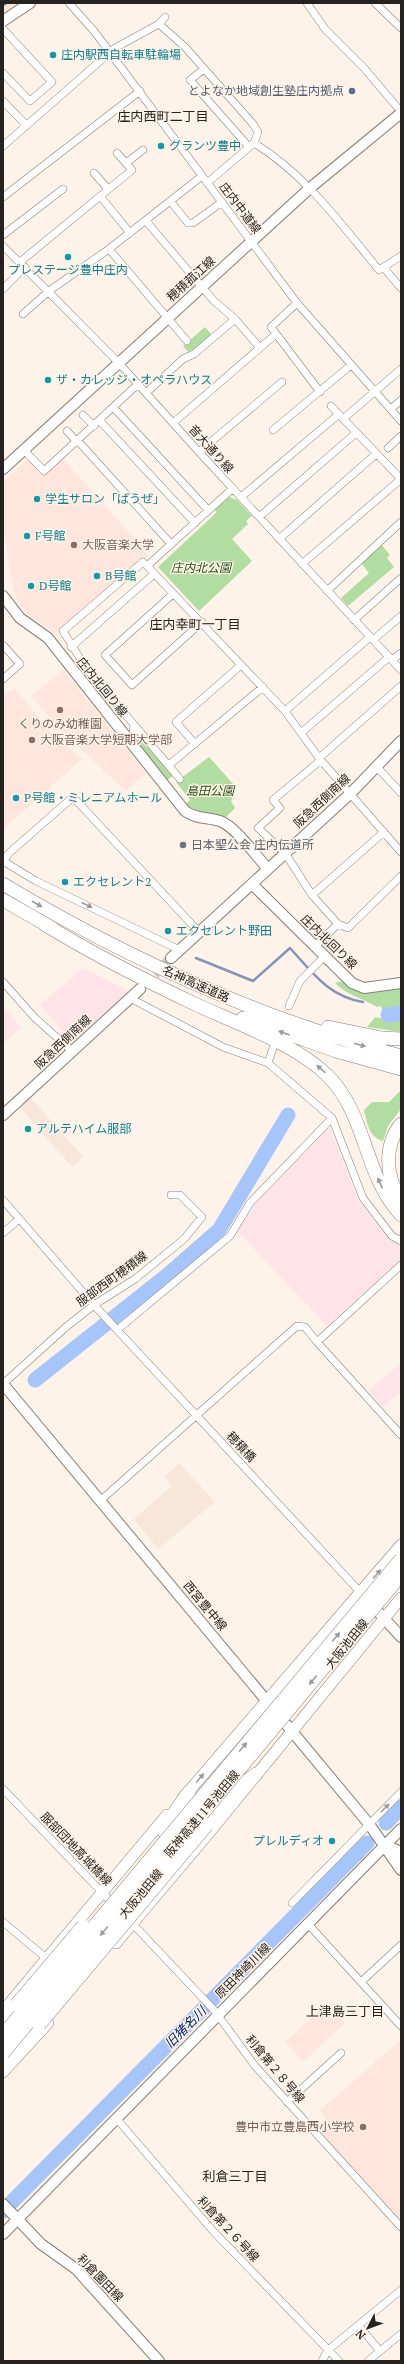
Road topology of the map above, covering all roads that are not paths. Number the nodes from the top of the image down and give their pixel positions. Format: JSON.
{"nodes":[{"id":1,"x":30,"y":3,"type":"edge"},
{"id":2,"x":70,"y":3,"type":"edge"},
{"id":3,"x":375,"y":3,"type":"edge"},
{"id":4,"x":311,"y":4,"type":"edge"},
{"id":5,"x":165,"y":17,"type":"dead end"},
{"id":6,"x":3,"y":21,"type":"edge"},
{"id":7,"x":159,"y":24,"type":"junction"},
{"id":8,"x":401,"y":28,"type":"edge"},
{"id":9,"x":3,"y":29,"type":"edge"},
{"id":10,"x":110,"y":53,"type":"junction"},
{"id":11,"x":204,"y":69,"type":"junction"},
{"id":12,"x":3,"y":73,"type":"edge"},
{"id":13,"x":140,"y":91,"type":"junction"},
{"id":14,"x":3,"y":101,"type":"edge"},
{"id":15,"x":399,"y":110,"type":"edge"},
{"id":16,"x":26,"y":125,"type":"junction"},
{"id":17,"x":251,"y":145,"type":"junction"},
{"id":18,"x":3,"y":146,"type":"edge"},
{"id":19,"x":143,"y":150,"type":"dead end"},
{"id":20,"x":118,"y":153,"type":"dead end"},
{"id":21,"x":126,"y":163,"type":"junction"},
{"id":22,"x":94,"y":173,"type":"dead end"},
{"id":23,"x":202,"y":176,"type":"junction"},
{"id":24,"x":207,"y":183,"type":"junction"},
{"id":25,"x":310,"y":188,"type":"junction"},
{"id":26,"x":63,"y":189,"type":"dead end"},
{"id":27,"x":108,"y":190,"type":"junction"},
{"id":28,"x":100,"y":196,"type":"junction"},
{"id":29,"x":3,"y":197,"type":"edge"},
{"id":30,"x":171,"y":202,"type":"junction"},
{"id":31,"x":222,"y":202,"type":"junction"},
{"id":32,"x":146,"y":221,"type":"junction"},
{"id":33,"x":130,"y":233,"type":"junction"},
{"id":34,"x":3,"y":235,"type":"edge"},
{"id":35,"x":252,"y":242,"type":"junction"},
{"id":36,"x":3,"y":246,"type":"edge"},
{"id":37,"x":109,"y":249,"type":"junction"},
{"id":38,"x":401,"y":256,"type":"edge"},
{"id":39,"x":22,"y":264,"type":"junction"},
{"id":40,"x":384,"y":268,"type":"junction"},
{"id":41,"x":202,"y":287,"type":"junction"},
{"id":42,"x":401,"y":288,"type":"edge"},
{"id":43,"x":3,"y":289,"type":"edge"},
{"id":44,"x":50,"y":290,"type":"junction"},
{"id":45,"x":297,"y":303,"type":"junction"},
{"id":46,"x":23,"y":314,"type":"dead end"},
{"id":47,"x":167,"y":319,"type":"junction"},
{"id":48,"x":235,"y":319,"type":"junction"},
{"id":49,"x":276,"y":334,"type":"junction"},
{"id":50,"x":186,"y":341,"type":"dead end"},
{"id":51,"x":260,"y":348,"type":"junction"},
{"id":52,"x":118,"y":362,"type":"junction"},
{"id":53,"x":351,"y":365,"type":"junction"},
{"id":54,"x":401,"y":368,"type":"edge"},
{"id":55,"x":282,"y":382,"type":"dead end"},
{"id":56,"x":138,"y":384,"type":"junction"},
{"id":57,"x":146,"y":392,"type":"junction"},
{"id":58,"x":320,"y":392,"type":"junction"},
{"id":59,"x":376,"y":392,"type":"junction"},
{"id":60,"x":401,"y":400,"type":"edge"},
{"id":61,"x":331,"y":406,"type":"dead end"},
{"id":62,"x":114,"y":408,"type":"junction"},
{"id":63,"x":391,"y":409,"type":"junction"},
{"id":64,"x":83,"y":415,"type":"dead end"},
{"id":65,"x":341,"y":417,"type":"junction"},
{"id":66,"x":100,"y":421,"type":"junction"},
{"id":67,"x":401,"y":421,"type":"edge"},
{"id":68,"x":173,"y":423,"type":"junction"},
{"id":69,"x":94,"y":426,"type":"junction"},
{"id":70,"x":273,"y":430,"type":"dead end"},
{"id":71,"x":67,"y":431,"type":"dead end"},
{"id":72,"x":356,"y":433,"type":"junction"},
{"id":73,"x":401,"y":436,"type":"edge"},
{"id":74,"x":78,"y":441,"type":"junction"},
{"id":75,"x":388,"y":448,"type":"dead end"},
{"id":76,"x":24,"y":450,"type":"junction"},
{"id":77,"x":199,"y":452,"type":"junction"},
{"id":78,"x":376,"y":454,"type":"junction"},
{"id":79,"x":3,"y":469,"type":"edge"},
{"id":80,"x":400,"y":478,"type":"edge"},
{"id":81,"x":232,"y":488,"type":"junction"},
{"id":82,"x":241,"y":498,"type":"junction"},
{"id":83,"x":208,"y":510,"type":"junction"},
{"id":84,"x":259,"y":517,"type":"junction"},
{"id":85,"x":401,"y":522,"type":"edge"},
{"id":86,"x":195,"y":523,"type":"junction"},
{"id":87,"x":279,"y":539,"type":"junction"},
{"id":88,"x":171,"y":544,"type":"junction"},
{"id":89,"x":302,"y":564,"type":"junction"},
{"id":90,"x":147,"y":566,"type":"junction"},
{"id":91,"x":154,"y":574,"type":"junction"},
{"id":92,"x":401,"y":578,"type":"edge"},
{"id":93,"x":327,"y":590,"type":"junction"},
{"id":94,"x":173,"y":594,"type":"junction"},
{"id":95,"x":3,"y":596,"type":"edge"},
{"id":96,"x":401,"y":616,"type":"edge"},
{"id":97,"x":354,"y":620,"type":"junction"},
{"id":98,"x":202,"y":622,"type":"junction"},
{"id":99,"x":372,"y":638,"type":"junction"},
{"id":100,"x":3,"y":645,"type":"edge"},
{"id":101,"x":72,"y":647,"type":"junction"},
{"id":102,"x":401,"y":653,"type":"edge"},
{"id":103,"x":390,"y":659,"type":"junction"},
{"id":104,"x":241,"y":665,"type":"junction"},
{"id":105,"x":401,"y":670,"type":"edge"},
{"id":106,"x":3,"y":679,"type":"edge"},
{"id":107,"x":401,"y":686,"type":"edge"},
{"id":108,"x":263,"y":687,"type":"junction"},
{"id":109,"x":285,"y":711,"type":"junction"},
{"id":110,"x":135,"y":726,"type":"junction"},
{"id":111,"x":300,"y":733,"type":"junction"},
{"id":112,"x":132,"y":744,"type":"junction"},
{"id":113,"x":196,"y":744,"type":"junction"},
{"id":114,"x":400,"y":745,"type":"edge"},
{"id":115,"x":320,"y":759,"type":"junction"},
{"id":116,"x":169,"y":765,"type":"junction"},
{"id":117,"x":376,"y":766,"type":"junction"},
{"id":118,"x":180,"y":779,"type":"dead end"},
{"id":119,"x":351,"y":793,"type":"junction"},
{"id":120,"x":401,"y":793,"type":"edge"},
{"id":121,"x":384,"y":832,"type":"junction"},
{"id":122,"x":401,"y":852,"type":"edge"},
{"id":123,"x":285,"y":853,"type":"junction"},
{"id":124,"x":3,"y":862,"type":"edge"},
{"id":125,"x":268,"y":869,"type":"junction"},
{"id":126,"x":401,"y":876,"type":"edge"},
{"id":127,"x":3,"y":884,"type":"edge"},
{"id":128,"x":252,"y":884,"type":"junction"},
{"id":129,"x":312,"y":895,"type":"junction"},
{"id":130,"x":3,"y":900,"type":"edge"},
{"id":131,"x":44,"y":924,"type":"junction"},
{"id":132,"x":338,"y":924,"type":"junction"},
{"id":133,"x":199,"y":932,"type":"junction"},
{"id":134,"x":315,"y":946,"type":"junction"},
{"id":135,"x":122,"y":950,"type":"junction"},
{"id":136,"x":180,"y":950,"type":"junction"},
{"id":137,"x":325,"y":956,"type":"junction"},
{"id":138,"x":171,"y":958,"type":"tunnel mouth"},
{"id":139,"x":3,"y":982,"type":"edge"},
{"id":140,"x":401,"y":983,"type":"edge"},
{"id":141,"x":140,"y":988,"type":"tunnel mouth"},
{"id":142,"x":130,"y":998,"type":"junction"},
{"id":143,"x":289,"y":1006,"type":"dead end"},
{"id":144,"x":401,"y":1039,"type":"edge"},
{"id":145,"x":274,"y":1048,"type":"dead end"},
{"id":146,"x":72,"y":1051,"type":"junction"},
{"id":147,"x":401,"y":1056,"type":"edge"},
{"id":148,"x":268,"y":1063,"type":"junction"},
{"id":149,"x":401,"y":1069,"type":"edge"},
{"id":150,"x":3,"y":1115,"type":"edge"},
{"id":151,"x":332,"y":1118,"type":"junction"},
{"id":152,"x":401,"y":1124,"type":"edge"},
{"id":153,"x":172,"y":1195,"type":"dead end"},
{"id":154,"x":401,"y":1199,"type":"edge"},
{"id":155,"x":3,"y":1200,"type":"edge"},
{"id":156,"x":401,"y":1215,"type":"edge"},
{"id":157,"x":19,"y":1219,"type":"junction"},
{"id":158,"x":3,"y":1233,"type":"edge"},
{"id":159,"x":401,"y":1241,"type":"edge"},
{"id":160,"x":401,"y":1265,"type":"edge"},
{"id":161,"x":94,"y":1305,"type":"junction"},
{"id":162,"x":116,"y":1328,"type":"junction"},
{"id":163,"x":317,"y":1342,"type":"junction"},
{"id":164,"x":3,"y":1384,"type":"edge"},
{"id":165,"x":196,"y":1415,"type":"junction"},
{"id":166,"x":401,"y":1435,"type":"edge"},
{"id":167,"x":100,"y":1501,"type":"junction"},
{"id":168,"x":401,"y":1545,"type":"edge"},
{"id":169,"x":401,"y":1559,"type":"edge"},
{"id":170,"x":401,"y":1575,"type":"edge"},
{"id":171,"x":360,"y":1593,"type":"junction"},
{"id":172,"x":401,"y":1598,"type":"edge"},
{"id":173,"x":384,"y":1619,"type":"junction"},
{"id":174,"x":401,"y":1637,"type":"edge"},
{"id":175,"x":266,"y":1701,"type":"junction"},
{"id":176,"x":292,"y":1731,"type":"junction"},
{"id":177,"x":256,"y":1774,"type":"junction"},
{"id":178,"x":3,"y":1789,"type":"edge"},
{"id":179,"x":189,"y":1792,"type":"junction"},
{"id":180,"x":401,"y":1792,"type":"edge"},
{"id":181,"x":369,"y":1824,"type":"junction"},
{"id":182,"x":401,"y":1829,"type":"edge"},
{"id":183,"x":385,"y":1845,"type":"junction"},
{"id":184,"x":401,"y":1848,"type":"edge"},
{"id":185,"x":401,"y":1855,"type":"edge"},
{"id":186,"x":401,"y":1870,"type":"edge"},
{"id":187,"x":102,"y":1892,"type":"junction"},
{"id":188,"x":292,"y":1903,"type":"dead end"},
{"id":189,"x":3,"y":1922,"type":"edge"},
{"id":190,"x":133,"y":1924,"type":"junction"},
{"id":191,"x":308,"y":1924,"type":"junction"},
{"id":192,"x":401,"y":1946,"type":"edge"},
{"id":193,"x":46,"y":1958,"type":"junction"},
{"id":194,"x":361,"y":1982,"type":"junction"},
{"id":195,"x":3,"y":2011,"type":"edge"},
{"id":196,"x":216,"y":2012,"type":"junction"},
{"id":197,"x":3,"y":2022,"type":"edge"},
{"id":198,"x":401,"y":2026,"type":"edge"},
{"id":199,"x":3,"y":2035,"type":"edge"},
{"id":200,"x":3,"y":2052,"type":"edge"},
{"id":201,"x":341,"y":2053,"type":"dead end"},
{"id":202,"x":3,"y":2061,"type":"edge"},
{"id":203,"x":3,"y":2072,"type":"edge"},
{"id":204,"x":287,"y":2102,"type":"junction"},
{"id":205,"x":116,"y":2118,"type":"junction"},
{"id":206,"x":3,"y":2204,"type":"edge"},
{"id":207,"x":14,"y":2216,"type":"junction"},
{"id":208,"x":401,"y":2228,"type":"edge"},
{"id":209,"x":3,"y":2234,"type":"edge"},
{"id":210,"x":401,"y":2290,"type":"edge"},
{"id":211,"x":359,"y":2326,"type":"junction"},
{"id":212,"x":401,"y":2334,"type":"edge"},
{"id":213,"x":328,"y":2350,"type":"junction"},
{"id":214,"x":380,"y":2351,"type":"junction"},
{"id":215,"x":159,"y":2361,"type":"edge"},
{"id":216,"x":322,"y":2361,"type":"edge"},
{"id":217,"x":339,"y":2361,"type":"edge"},
{"id":218,"x":368,"y":2361,"type":"edge"}],
"edges":[{"from":1,"to":6,"type":"street"},
{"from":2,"to":10,"type":"street","name":"庄内中道線"},
{"from":3,"to":8,"type":"street"},
{"from":4,"to":15,"type":"street"},
{"from":5,"to":7,"type":"street"},
{"from":7,"to":10,"type":"street"},
{"from":7,"to":11,"type":"street"},
{"from":9,"to":12,"type":"street"},
{"from":10,"to":13,"type":"street","name":"庄内中道線"},
{"from":10,"to":16,"type":"street"},
{"from":11,"to":17,"type":"street"},
{"from":11,"to":17,"type":"street"},
{"from":13,"to":23,"type":"street","name":"庄内中道線"},
{"from":13,"to":29,"type":"street"},
{"from":14,"to":16,"type":"street"},
{"from":15,"to":25,"type":"street","name":"穂積菰江線"},
{"from":16,"to":18,"type":"street"},
{"from":17,"to":24,"type":"street"},
{"from":17,"to":25,"type":"street"},
{"from":19,"to":21,"type":"street"},
{"from":20,"to":21,"type":"street"},
{"from":21,"to":27,"type":"street"},
{"from":22,"to":27,"type":"street"},
{"from":23,"to":24,"type":"street","name":"庄内中道線"},
{"from":23,"to":30,"type":"street"},
{"from":24,"to":31,"type":"street","name":"庄内中道線"},
{"from":25,"to":35,"type":"street","name":"穂積菰江線"},
{"from":25,"to":40,"type":"street"},
{"from":26,"to":34,"type":"street"},
{"from":27,"to":28,"type":"street"},
{"from":28,"to":33,"type":"street"},
{"from":28,"to":39,"type":"street"},
{"from":30,"to":31,"type":"street"},
{"from":30,"to":32,"type":"street"},
{"from":31,"to":35,"type":"street","name":"庄内中道線"},
{"from":32,"to":33,"type":"street"},
{"from":32,"to":41,"type":"street"},
{"from":33,"to":37,"type":"street"},
{"from":35,"to":41,"type":"street","name":"穂積菰江線"},
{"from":35,"to":45,"type":"street","name":"庄内中道線"},
{"from":36,"to":39,"type":"street","name":"音大通り線"},
{"from":37,"to":44,"type":"street"},
{"from":37,"to":47,"type":"street"},
{"from":38,"to":40,"type":"street"},
{"from":39,"to":43,"type":"street"},
{"from":39,"to":44,"type":"street","name":"音大通り線"},
{"from":40,"to":42,"type":"street"},
{"from":41,"to":47,"type":"street","name":"穂積菰江線"},
{"from":41,"to":48,"type":"street"},
{"from":44,"to":46,"type":"street"},
{"from":44,"to":52,"type":"street","name":"音大通り線"},
{"from":45,"to":49,"type":"street"},
{"from":45,"to":53,"type":"street","name":"庄内中道線"},
{"from":47,"to":50,"type":"street"},
{"from":47,"to":52,"type":"street","name":"穂積菰江線"},
{"from":48,"to":51,"type":"street"},
{"from":48,"to":57,"type":"street"},
{"from":49,"to":51,"type":"street"},
{"from":49,"to":58,"type":"street"},
{"from":51,"to":68,"type":"street"},
{"from":52,"to":56,"type":"street","name":"音大通り線"},
{"from":52,"to":76,"type":"street","name":"穂積菰江線"},
{"from":53,"to":58,"type":"street"},
{"from":53,"to":59,"type":"street","name":"庄内中道線"},
{"from":54,"to":59,"type":"street"},
{"from":55,"to":77,"type":"street"},
{"from":56,"to":57,"type":"street","name":"音大通り線"},
{"from":56,"to":62,"type":"street"},
{"from":57,"to":68,"type":"street","name":"音大通り線"},
{"from":58,"to":70,"type":"street"},
{"from":59,"to":63,"type":"street","name":"庄内中道線"},
{"from":59,"to":65,"type":"street"},
{"from":60,"to":63,"type":"street"},
{"from":61,"to":65,"type":"street"},
{"from":62,"to":66,"type":"street"},
{"from":62,"to":83,"type":"street"},
{"from":63,"to":67,"type":"street","name":"庄内中道線"},
{"from":64,"to":69,"type":"street"},
{"from":65,"to":72,"type":"street"},
{"from":65,"to":82,"type":"street"},
{"from":66,"to":69,"type":"street"},
{"from":66,"to":86,"type":"street"},
{"from":68,"to":77,"type":"street","name":"音大通り線"},
{"from":69,"to":74,"type":"street"},
{"from":71,"to":74,"type":"street"},
{"from":72,"to":78,"type":"street"},
{"from":72,"to":84,"type":"street"},
{"from":73,"to":75,"type":"street"},
{"from":74,"to":76,"type":"street"},
{"from":74,"to":88,"type":"street"},
{"from":76,"to":79,"type":"street","name":"穂積菰江線"},
{"from":77,"to":81,"type":"street","name":"音大通り線"},
{"from":78,"to":80,"type":"street"},
{"from":78,"to":87,"type":"street"},
{"from":80,"to":89,"type":"street"},
{"from":81,"to":82,"type":"street","name":"音大通り線"},
{"from":81,"to":83,"type":"street"},
{"from":82,"to":84,"type":"street","name":"音大通り線"},
{"from":83,"to":86,"type":"street"},
{"from":84,"to":87,"type":"street","name":"音大通り線"},
{"from":85,"to":93,"type":"street"},
{"from":86,"to":88,"type":"street"},
{"from":87,"to":89,"type":"street","name":"音大通り線"},
{"from":88,"to":90,"type":"street"},
{"from":89,"to":93,"type":"street","name":"音大通り線"},
{"from":90,"to":91,"type":"street"},
{"from":90,"to":101,"type":"street"},
{"from":91,"to":94,"type":"street"},
{"from":91,"to":101,"type":"street"},
{"from":92,"to":97,"type":"street"},
{"from":93,"to":97,"type":"street","name":"音大通り線"},
{"from":94,"to":98,"type":"street"},
{"from":94,"to":98,"type":"street"},
{"from":95,"to":112,"type":"street","name":"庄内北回り線"},
{"from":96,"to":99,"type":"street"},
{"from":97,"to":99,"type":"street","name":"音大通り線"},
{"from":98,"to":104,"type":"street"},
{"from":99,"to":103,"type":"street","name":"音大通り線"},
{"from":99,"to":109,"type":"street"},
{"from":100,"to":106,"type":"street"},
{"from":101,"to":110,"type":"street"},
{"from":102,"to":103,"type":"street"},
{"from":103,"to":105,"type":"street","name":"音大通り線"},
{"from":103,"to":111,"type":"street"},
{"from":104,"to":108,"type":"street"},
{"from":104,"to":113,"type":"street"},
{"from":107,"to":115,"type":"street"},
{"from":108,"to":109,"type":"street"},
{"from":108,"to":113,"type":"street"},
{"from":109,"to":111,"type":"street"},
{"from":110,"to":112,"type":"street"},
{"from":110,"to":116,"type":"street"},
{"from":111,"to":115,"type":"street"},
{"from":112,"to":125,"type":"street","name":"庄内北回り線"},
{"from":113,"to":116,"type":"street"},
{"from":114,"to":117,"type":"street","name":"阪急西側南線"},
{"from":115,"to":119,"type":"street"},
{"from":115,"to":123,"type":"street"},
{"from":116,"to":118,"type":"street"},
{"from":117,"to":119,"type":"street","name":"阪急西側南線"},
{"from":117,"to":120,"type":"street"},
{"from":119,"to":121,"type":"street"},
{"from":119,"to":123,"type":"street","name":"阪急西側南線"},
{"from":121,"to":122,"type":"street"},
{"from":121,"to":129,"type":"street"},
{"from":123,"to":125,"type":"street","name":"阪急西側南線"},
{"from":123,"to":129,"type":"street"},
{"from":124,"to":133,"type":"street"},
{"from":124,"to":136,"type":"street","one_way":true},
{"from":125,"to":128,"type":"street","name":"阪急西側南線"},
{"from":126,"to":132,"type":"street"},
{"from":127,"to":135,"type":"highway","name":"名神高速道路","one_way":true},
{"from":128,"to":133,"type":"street","name":"阪急西側南線"},
{"from":128,"to":134,"type":"street","name":"庄内北回り線"},
{"from":129,"to":132,"type":"street"},
{"from":130,"to":131,"type":"highway","name":"名神高速道路"},
{"from":149,"to":131,"type":"highway","name":"名神高速道路","one_way":true},
{"from":156,"to":131,"type":"highway","one_way":true},
{"from":132,"to":134,"type":"street"},
{"from":133,"to":136,"type":"street","name":"阪急西側南線"},
{"from":134,"to":137,"type":"street","name":"庄内北回り線"},
{"from":135,"to":144,"type":"highway"},
{"from":135,"to":147,"type":"highway","name":"名神高速道路","one_way":true},
{"from":136,"to":138,"type":"street","name":"阪急西側南線"},
{"from":137,"to":140,"type":"street","name":"庄内北回り線"},
{"from":137,"to":143,"type":"street"},
{"from":139,"to":146,"type":"street"},
{"from":141,"to":142,"type":"street","name":"阪急西側南線"},
{"from":142,"to":146,"type":"street","name":"阪急西側南線"},
{"from":142,"to":148,"type":"street"},
{"from":145,"to":148,"type":"street"},
{"from":146,"to":150,"type":"street","name":"阪急西側南線"},
{"from":148,"to":151,"type":"street"},
{"from":151,"to":159,"type":"street"},
{"from":151,"to":162,"type":"street"},
{"from":152,"to":154,"type":"highway"},
{"from":153,"to":161,"type":"street","name":"服部西町穂積線"},
{"from":155,"to":157,"type":"street","name":"穂積橋"},
{"from":157,"to":158,"type":"street"},
{"from":157,"to":161,"type":"street","name":"穂積橋"},
{"from":160,"to":163,"type":"street"},
{"from":161,"to":162,"type":"street","name":"穂積橋"},
{"from":161,"to":164,"type":"street","name":"服部西町穂積線"},
{"from":162,"to":165,"type":"street","name":"穂積橋"},
{"from":163,"to":165,"type":"street"},
{"from":163,"to":166,"type":"street"},
{"from":164,"to":167,"type":"street","name":"西宮豊中線"},
{"from":165,"to":167,"type":"street"},
{"from":165,"to":171,"type":"street","name":"穂積橋"},
{"from":167,"to":175,"type":"street","name":"西宮豊中線"},
{"from":171,"to":168,"type":"main road","name":"大阪池田線","one_way":true},
{"from":199,"to":169,"type":"highway","name":"阪神高速11号池田線","one_way":true,"bridge":true},
{"from":170,"to":200,"type":"highway","name":"阪神高速11号池田線","one_way":true,"bridge":true},
{"from":171,"to":173,"type":"street"},
{"from":171,"to":175,"type":"main road","name":"大阪池田線"},
{"from":172,"to":173,"type":"main road","name":"大阪池田線"},
{"from":173,"to":174,"type":"street"},
{"from":173,"to":176,"type":"main road","name":"大阪池田線"},
{"from":175,"to":176,"type":"street","name":"西宮豊中線"},
{"from":179,"to":175,"type":"main road","name":"大阪池田線","one_way":true},
{"from":176,"to":177,"type":"main road","name":"大阪池田線"},
{"from":176,"to":181,"type":"street","name":"西宮豊中線"},
{"from":177,"to":190,"type":"main road","name":"大阪池田線"},
{"from":177,"to":202,"type":"highway","bridge":true},
{"from":178,"to":187,"type":"street","name":"服部団地高城橋線"},
{"from":179,"to":187,"type":"main road","name":"大阪池田線"},
{"from":179,"to":197,"type":"highway","bridge":true},
{"from":181,"to":180,"type":"street","one_way":true},
{"from":181,"to":183,"type":"street","name":"西宮豊中線"},
{"from":181,"to":188,"type":"street"},
{"from":182,"to":183,"type":"street","name":"原田神崎川線"},
{"from":183,"to":184,"type":"street"},
{"from":183,"to":185,"type":"street","name":"西宮豊中線"},
{"from":183,"to":186,"type":"street","name":"西宮豊中線"},
{"from":183,"to":191,"type":"street","name":"原田神崎川線"},
{"from":187,"to":190,"type":"street","name":"服部団地高城橋線"},
{"from":187,"to":193,"type":"main road","name":"大阪池田線"},
{"from":189,"to":193,"type":"street"},
{"from":190,"to":196,"type":"street","name":"利倉第２８号線"},
{"from":190,"to":203,"type":"main road","name":"大阪池田線"},
{"from":191,"to":194,"type":"street"},
{"from":191,"to":196,"type":"street","name":"原田神崎川線"},
{"from":192,"to":194,"type":"street"},
{"from":193,"to":195,"type":"main road","name":"大阪池田線"},
{"from":194,"to":198,"type":"street"},
{"from":196,"to":204,"type":"street","name":"利倉第２８号線"},
{"from":196,"to":205,"type":"street","name":"原田神崎川線"},
{"from":201,"to":204,"type":"street"},
{"from":204,"to":208,"type":"street","name":"利倉第２８号線"},
{"from":205,"to":207,"type":"street","name":"原田神崎川線"},
{"from":205,"to":213,"type":"street","name":"利倉第２６号線"},
{"from":206,"to":207,"type":"street","name":"利倉園田線"},
{"from":207,"to":209,"type":"street","name":"原田神崎川線"},
{"from":207,"to":215,"type":"street","name":"利倉園田線"},
{"from":210,"to":211,"type":"street"},
{"from":211,"to":213,"type":"street"},
{"from":211,"to":214,"type":"street"},
{"from":212,"to":214,"type":"street"},
{"from":213,"to":216,"type":"street"},
{"from":213,"to":217,"type":"street","name":"利倉第２６号線"},
{"from":214,"to":218,"type":"street"}]}
